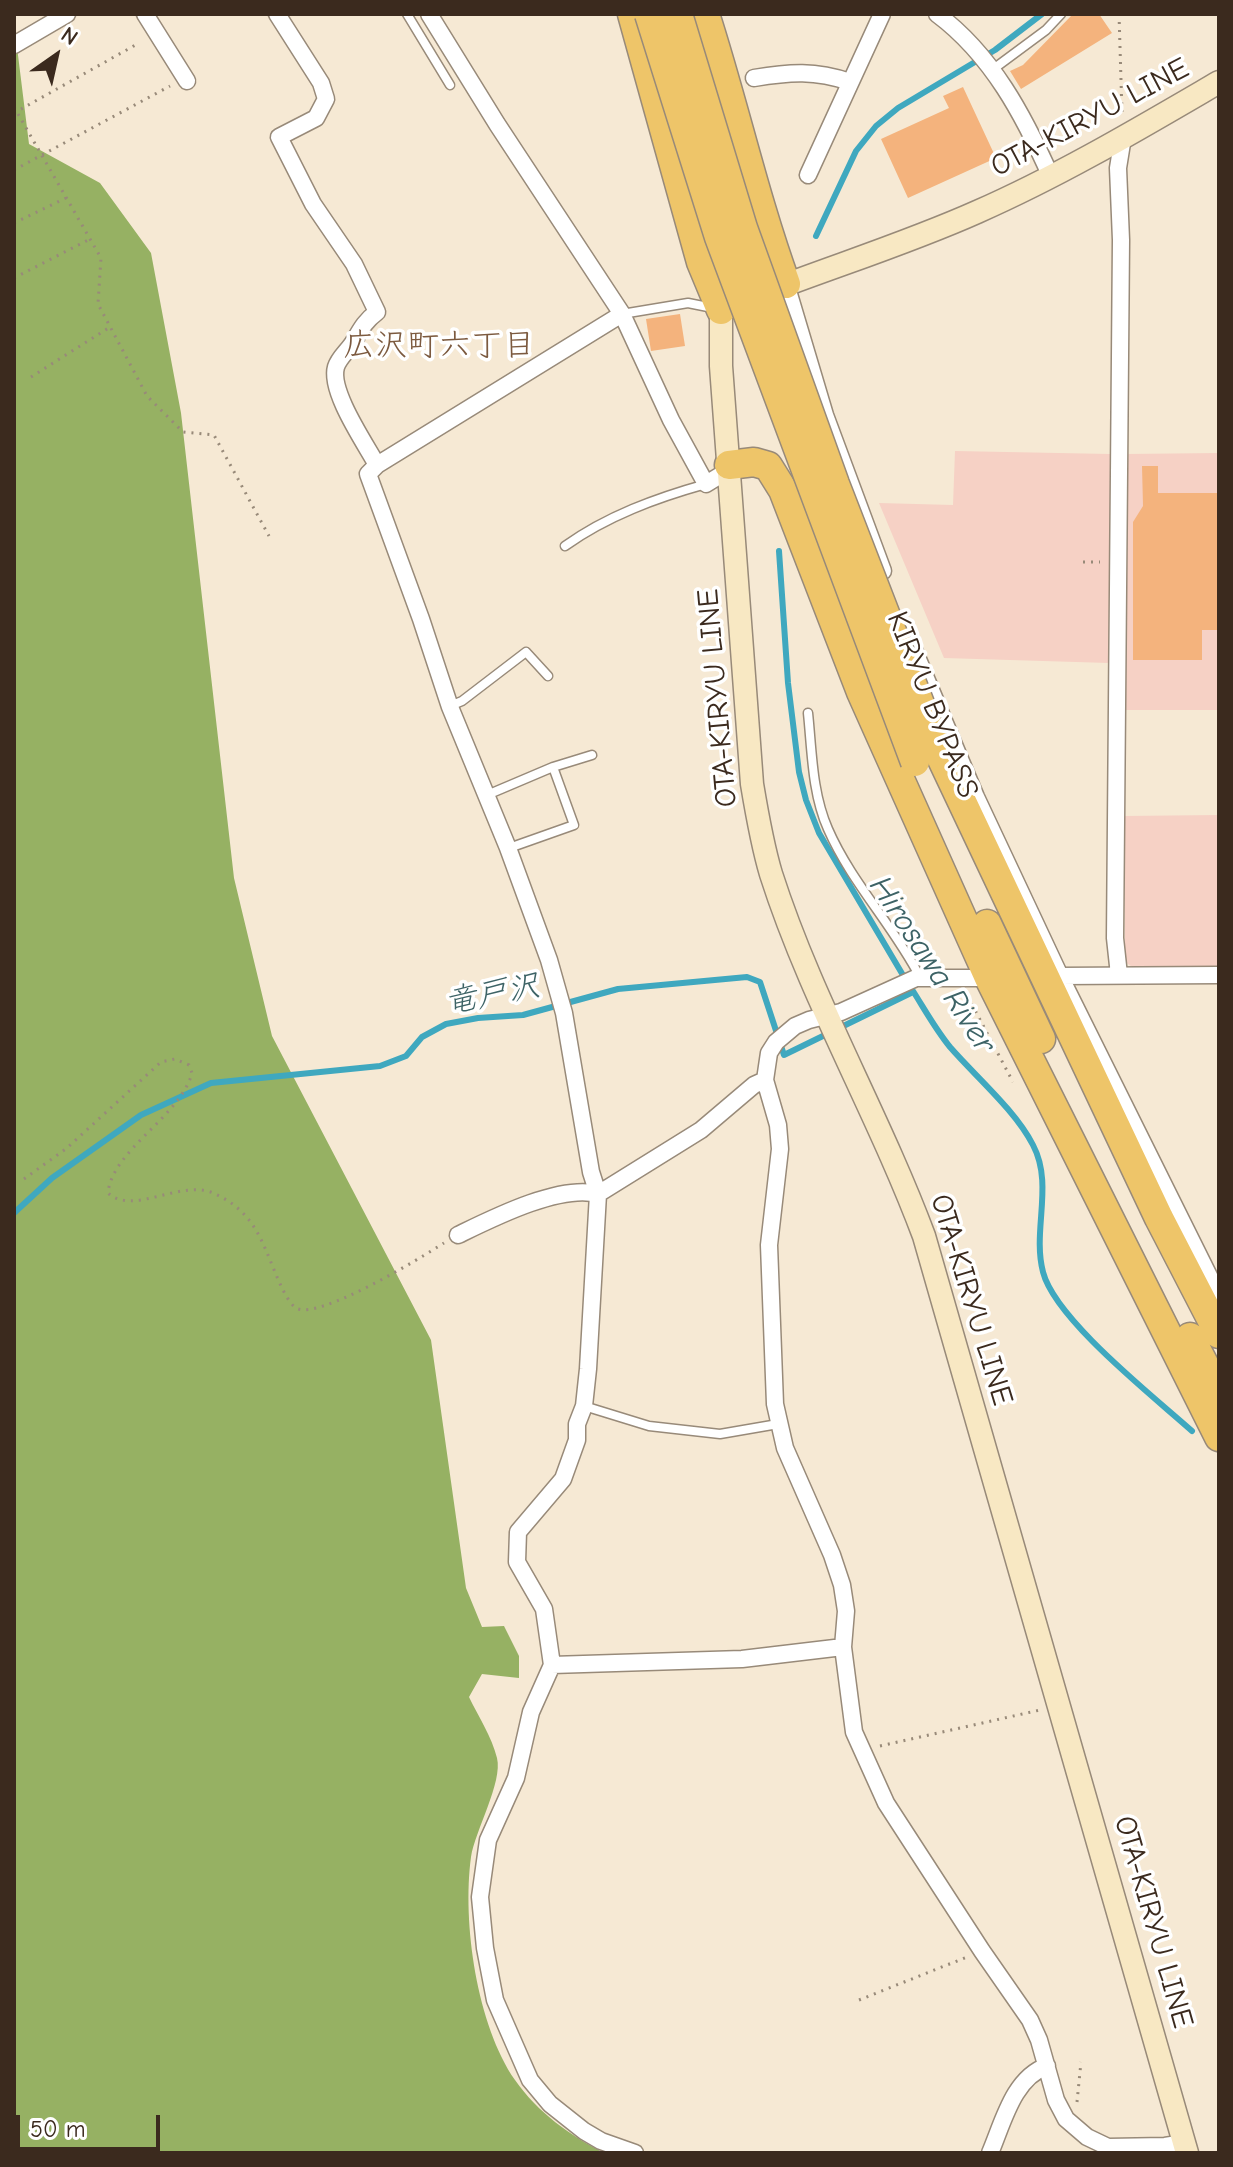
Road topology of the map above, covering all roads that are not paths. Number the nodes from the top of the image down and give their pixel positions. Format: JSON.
{"nodes":[{"id":1,"x":67,"y":14,"type":"edge"},
{"id":2,"x":145,"y":14,"type":"edge"},
{"id":3,"x":277,"y":14,"type":"edge"},
{"id":4,"x":407,"y":14,"type":"edge"},
{"id":5,"x":429,"y":14,"type":"edge"},
{"id":6,"x":632,"y":14,"type":"edge"},
{"id":7,"x":649,"y":14,"type":"edge"},
{"id":8,"x":678,"y":14,"type":"edge"},
{"id":9,"x":705,"y":14,"type":"edge"},
{"id":10,"x":882,"y":14,"type":"edge"},
{"id":11,"x":937,"y":14,"type":"edge"},
{"id":12,"x":1061,"y":14,"type":"edge"},
{"id":13,"x":14,"y":45,"type":"edge"},
{"id":14,"x":991,"y":68,"type":"junction"},
{"id":15,"x":754,"y":78,"type":"dead end"},
{"id":16,"x":187,"y":81,"type":"dead end"},
{"id":17,"x":850,"y":82,"type":"junction"},
{"id":18,"x":1219,"y":82,"type":"edge"},
{"id":19,"x":450,"y":85,"type":"dead end"},
{"id":20,"x":1123,"y":137,"type":"junction"},
{"id":21,"x":808,"y":175,"type":"dead end"},
{"id":22,"x":1051,"y":177,"type":"junction"},
{"id":23,"x":786,"y":284,"type":"junction"},
{"id":24,"x":721,"y":310,"type":"junction"},
{"id":25,"x":622,"y":314,"type":"junction"},
{"id":26,"x":377,"y":465,"type":"junction"},
{"id":27,"x":729,"y":465,"type":"junction"},
{"id":28,"x":706,"y":484,"type":"junction"},
{"id":29,"x":565,"y":546,"type":"dead end"},
{"id":30,"x":548,"y":676,"type":"dead end"},
{"id":31,"x":450,"y":707,"type":"junction"},
{"id":32,"x":808,"y":713,"type":"dead end"},
{"id":33,"x":592,"y":755,"type":"dead end"},
{"id":34,"x":927,"y":758,"type":"junction"},
{"id":35,"x":553,"y":767,"type":"junction"},
{"id":36,"x":487,"y":795,"type":"junction"},
{"id":37,"x":508,"y":848,"type":"junction"},
{"id":38,"x":1119,"y":975,"type":"junction"},
{"id":39,"x":1219,"y":975,"type":"edge"},
{"id":40,"x":1060,"y":976,"type":"junction"},
{"id":41,"x":997,"y":978,"type":"junction"},
{"id":42,"x":913,"y":979,"type":"junction"},
{"id":43,"x":828,"y":1014,"type":"junction"},
{"id":44,"x":765,"y":1080,"type":"junction"},
{"id":45,"x":598,"y":1194,"type":"junction"},
{"id":46,"x":458,"y":1235,"type":"road end"},
{"id":47,"x":1219,"y":1296,"type":"edge"},
{"id":48,"x":1219,"y":1334,"type":"edge"},
{"id":49,"x":1219,"y":1393,"type":"edge"},
{"id":50,"x":584,"y":1406,"type":"junction"},
{"id":51,"x":778,"y":1424,"type":"junction"},
{"id":52,"x":1219,"y":1437,"type":"edge"},
{"id":53,"x":843,"y":1647,"type":"junction"},
{"id":54,"x":552,"y":1665,"type":"junction"},
{"id":55,"x":1047,"y":2066,"type":"junction"},
{"id":56,"x":1185,"y":2148,"type":"edge"},
{"id":57,"x":635,"y":2153,"type":"edge"},
{"id":58,"x":990,"y":2153,"type":"edge"}],
"edges":[{"from":1,"to":13,"type":"street"},
{"from":2,"to":16,"type":"street"},
{"from":3,"to":26,"type":"street"},
{"from":4,"to":19,"type":"lane"},
{"from":5,"to":25,"type":"street"},
{"from":6,"to":24,"type":"highway"},
{"from":7,"to":34,"type":"highway","name":"KIRYU BYPASS","bridge":true},
{"from":8,"to":34,"type":"highway","name":"KIRYU BYPASS","bridge":true},
{"from":9,"to":23,"type":"highway"},
{"from":10,"to":17,"type":"street"},
{"from":11,"to":14,"type":"street"},
{"from":12,"to":14,"type":"lane"},
{"from":14,"to":22,"type":"street"},
{"from":15,"to":17,"type":"street"},
{"from":17,"to":21,"type":"street"},
{"from":18,"to":20,"type":"main road","name":"OTA-KIRYU LINE"},
{"from":20,"to":22,"type":"main road","name":"OTA-KIRYU LINE"},
{"from":20,"to":38,"type":"street"},
{"from":22,"to":23,"type":"main road","name":"OTA-KIRYU LINE"},
{"from":23,"to":24,"type":"main road","name":"OTA-KIRYU LINE"},
{"from":23,"to":40,"type":"street"},
{"from":24,"to":25,"type":"lane"},
{"from":24,"to":27,"type":"main road","name":"OTA-KIRYU LINE"},
{"from":25,"to":26,"type":"street"},
{"from":25,"to":28,"type":"street"},
{"from":26,"to":31,"type":"street"},
{"from":27,"to":28,"type":"street"},
{"from":27,"to":41,"type":"highway"},
{"from":27,"to":43,"type":"main road","name":"OTA-KIRYU LINE"},
{"from":28,"to":29,"type":"lane"},
{"from":30,"to":31,"type":"lane"},
{"from":31,"to":36,"type":"street"},
{"from":32,"to":42,"type":"lane"},
{"from":33,"to":35,"type":"lane"},
{"from":34,"to":48,"type":"highway","name":"KIRYU BYPASS"},
{"from":34,"to":49,"type":"highway","name":"KIRYU BYPASS"},
{"from":35,"to":36,"type":"lane"},
{"from":35,"to":37,"type":"lane"},
{"from":36,"to":37,"type":"street"},
{"from":37,"to":45,"type":"street"},
{"from":38,"to":39,"type":"street"},
{"from":38,"to":40,"type":"street"},
{"from":40,"to":47,"type":"street"},
{"from":41,"to":42,"type":"street"},
{"from":41,"to":52,"type":"highway"},
{"from":42,"to":43,"type":"street"},
{"from":43,"to":44,"type":"street"},
{"from":43,"to":56,"type":"main road","name":"OTA-KIRYU LINE"},
{"from":44,"to":45,"type":"street"},
{"from":44,"to":51,"type":"street"},
{"from":45,"to":46,"type":"street"},
{"from":45,"to":50,"type":"street"},
{"from":50,"to":51,"type":"lane"},
{"from":50,"to":54,"type":"street"},
{"from":51,"to":53,"type":"street"},
{"from":53,"to":54,"type":"street"},
{"from":53,"to":55,"type":"street"},
{"from":54,"to":57,"type":"street"},
{"from":55,"to":56,"type":"street"},
{"from":55,"to":58,"type":"street"}]}
